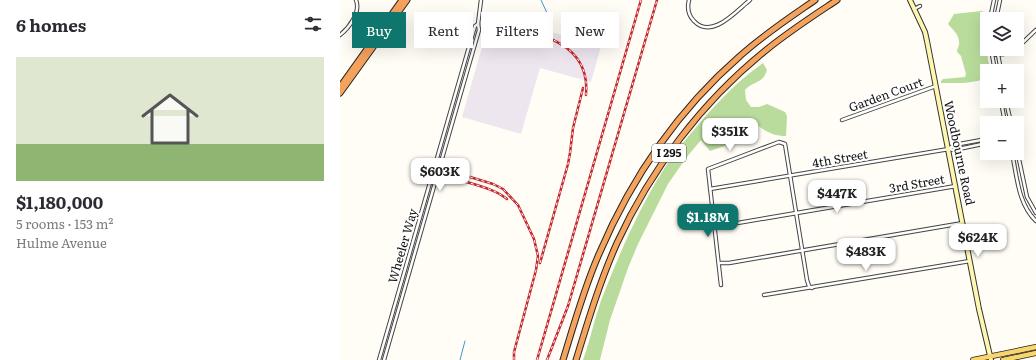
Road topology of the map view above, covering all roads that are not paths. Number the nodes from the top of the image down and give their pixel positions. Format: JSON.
{"nodes":[{"id":1,"x":356,"y":0,"type":"edge"},
{"id":2,"x":402,"y":0,"type":"edge"},
{"id":3,"x":407,"y":0,"type":"edge"},
{"id":4,"x":481,"y":0,"type":"edge"},
{"id":5,"x":689,"y":0,"type":"edge"},
{"id":6,"x":750,"y":0,"type":"edge"},
{"id":7,"x":815,"y":0,"type":"edge"},
{"id":8,"x":837,"y":0,"type":"edge"},
{"id":9,"x":910,"y":0,"type":"edge"},
{"id":10,"x":994,"y":0,"type":"edge"},
{"id":11,"x":1000,"y":0,"type":"edge"},
{"id":12,"x":920,"y":6,"type":"dead end"},
{"id":13,"x":914,"y":8,"type":"junction"},
{"id":14,"x":991,"y":12,"type":"edge"},
{"id":15,"x":997,"y":12,"type":"edge"},
{"id":16,"x":478,"y":24,"type":"junction"},
{"id":17,"x":1036,"y":30,"type":"edge"},
{"id":18,"x":340,"y":35,"type":"edge"},
{"id":19,"x":1024,"y":41,"type":"edge"},
{"id":20,"x":340,"y":86,"type":"edge"},
{"id":21,"x":936,"y":86,"type":"junction"},
{"id":22,"x":340,"y":93,"type":"edge"},
{"id":23,"x":842,"y":120,"type":"dead end"},
{"id":24,"x":980,"y":140,"type":"edge"},
{"id":25,"x":980,"y":144,"type":"edge"},
{"id":26,"x":949,"y":149,"type":"junction"},
{"id":27,"x":1014,"y":160,"type":"edge"},
{"id":28,"x":1019,"y":160,"type":"edge"},
{"id":29,"x":790,"y":176,"type":"junction"},
{"id":30,"x":956,"y":186,"type":"junction"},
{"id":31,"x":710,"y":189,"type":"junction"},
{"id":32,"x":796,"y":213,"type":"junction"},
{"id":33,"x":1036,"y":213,"type":"edge"},
{"id":34,"x":1036,"y":221,"type":"edge"},
{"id":35,"x":963,"y":223,"type":"junction"},
{"id":36,"x":714,"y":227,"type":"junction"},
{"id":37,"x":803,"y":250,"type":"junction"},
{"id":38,"x":970,"y":261,"type":"junction"},
{"id":39,"x":719,"y":263,"type":"junction"},
{"id":40,"x":721,"y":284,"type":"dead end"},
{"id":41,"x":812,"y":288,"type":"junction"},
{"id":42,"x":764,"y":295,"type":"dead end"},
{"id":43,"x":1036,"y":347,"type":"edge"},
{"id":44,"x":1036,"y":353,"type":"edge"},
{"id":45,"x":991,"y":358,"type":"edge"},
{"id":46,"x":379,"y":360,"type":"edge"},
{"id":47,"x":384,"y":360,"type":"edge"},
{"id":48,"x":563,"y":360,"type":"edge"},
{"id":49,"x":576,"y":360,"type":"edge"},
{"id":50,"x":973,"y":360,"type":"edge"},
{"id":51,"x":1002,"y":360,"type":"edge"}],
"edges":[{"from":1,"to":18,"type":"street"},
{"from":2,"to":20,"type":"highway"},
{"from":3,"to":22,"type":"highway"},
{"from":4,"to":16,"type":"street","name":"Wheeler Way"},
{"from":5,"to":6,"type":"street"},
{"from":7,"to":48,"type":"highway","number":"I 295"},
{"from":8,"to":49,"type":"highway","number":"I 295"},
{"from":9,"to":13,"type":"main road","name":"Woodbourne Road"},
{"from":10,"to":14,"type":"street"},
{"from":11,"to":15,"type":"street"},
{"from":12,"to":13,"type":"street"},
{"from":13,"to":21,"type":"main road","name":"Woodbourne Road"},
{"from":16,"to":46,"type":"street","name":"Wheeler Way"},
{"from":16,"to":47,"type":"street","name":"Wheeler Way"},
{"from":17,"to":19,"type":"street"},
{"from":21,"to":23,"type":"street","name":"Garden Court"},
{"from":21,"to":26,"type":"main road","name":"Woodbourne Road"},
{"from":24,"to":26,"type":"street","name":"4th Street"},
{"from":25,"to":26,"type":"street","name":"4th Street"},
{"from":26,"to":29,"type":"street","name":"4th Street"},
{"from":26,"to":30,"type":"main road","name":"Woodbourne Road"},
{"from":27,"to":34,"type":"street"},
{"from":28,"to":33,"type":"street"},
{"from":29,"to":31,"type":"street","name":"4th Street"},
{"from":29,"to":31,"type":"street"},
{"from":29,"to":32,"type":"street"},
{"from":30,"to":32,"type":"street","name":"3rd Street"},
{"from":30,"to":35,"type":"main road","name":"Woodbourne Road"},
{"from":31,"to":36,"type":"street"},
{"from":32,"to":36,"type":"street","name":"3rd Street"},
{"from":32,"to":37,"type":"street"},
{"from":35,"to":37,"type":"street"},
{"from":35,"to":38,"type":"main road","name":"Woodbourne Road"},
{"from":36,"to":39,"type":"street"},
{"from":37,"to":39,"type":"street"},
{"from":37,"to":41,"type":"street"},
{"from":38,"to":41,"type":"street"},
{"from":38,"to":45,"type":"main road","name":"Woodbourne Road"},
{"from":39,"to":40,"type":"street"},
{"from":41,"to":42,"type":"street"},
{"from":43,"to":45,"type":"main road"},
{"from":44,"to":51,"type":"main road"},
{"from":45,"to":50,"type":"main road"}]}
